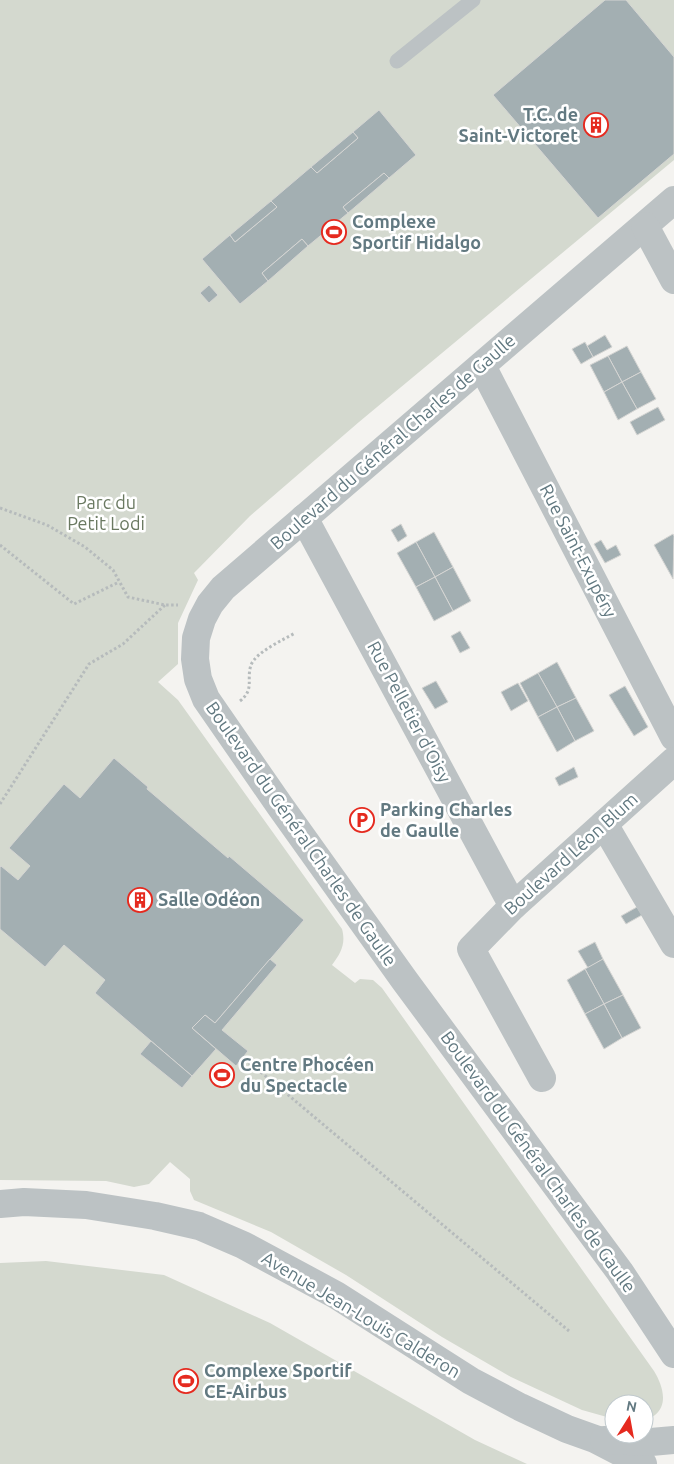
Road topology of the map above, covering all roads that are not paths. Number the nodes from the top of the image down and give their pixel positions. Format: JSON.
{"nodes":[{"id":1,"x":473,"y":0,"type":"edge"},
{"id":2,"x":397,"y":61,"type":"dead end"},
{"id":3,"x":674,"y":200,"type":"edge"},
{"id":4,"x":645,"y":226,"type":"junction"},
{"id":5,"x":674,"y":280,"type":"edge"},
{"id":6,"x":482,"y":366,"type":"junction"},
{"id":7,"x":304,"y":518,"type":"junction"},
{"id":8,"x":674,"y":737,"type":"edge"},
{"id":9,"x":674,"y":761,"type":"edge"},
{"id":10,"x":604,"y":824,"type":"junction"},
{"id":11,"x":513,"y":906,"type":"junction"},
{"id":12,"x":674,"y":944,"type":"edge"},
{"id":13,"x":542,"y":1078,"type":"dead end"},
{"id":14,"x":0,"y":1204,"type":"edge"},
{"id":15,"x":674,"y":1354,"type":"edge"},
{"id":16,"x":596,"y":1439,"type":"junction"},
{"id":17,"x":674,"y":1440,"type":"edge"},
{"id":18,"x":643,"y":1464,"type":"edge"}],
"edges":[{"from":1,"to":2,"type":"lane"},
{"from":3,"to":4,"type":"street","name":"Boulevard du Général Charles de Gaulle"},
{"from":4,"to":5,"type":"street"},
{"from":4,"to":6,"type":"street","name":"Boulevard du Général Charles de Gaulle"},
{"from":6,"to":7,"type":"street","name":"Boulevard du Général Charles de Gaulle"},
{"from":6,"to":8,"type":"street","name":"Rue Saint-Exupéry"},
{"from":7,"to":11,"type":"street","name":"Rue Pelletier d'Oisy"},
{"from":7,"to":15,"type":"street","name":"Boulevard du Général Charles de Gaulle"},
{"from":9,"to":10,"type":"street","name":"Boulevard Léon Blum"},
{"from":10,"to":11,"type":"street","name":"Boulevard Léon Blum"},
{"from":10,"to":12,"type":"street"},
{"from":11,"to":13,"type":"street","name":"Boulevard Léon Blum"},
{"from":14,"to":16,"type":"street","name":"Avenue Jean-Louis Calderon"},
{"from":16,"to":17,"type":"street"},
{"from":16,"to":18,"type":"street"}]}
